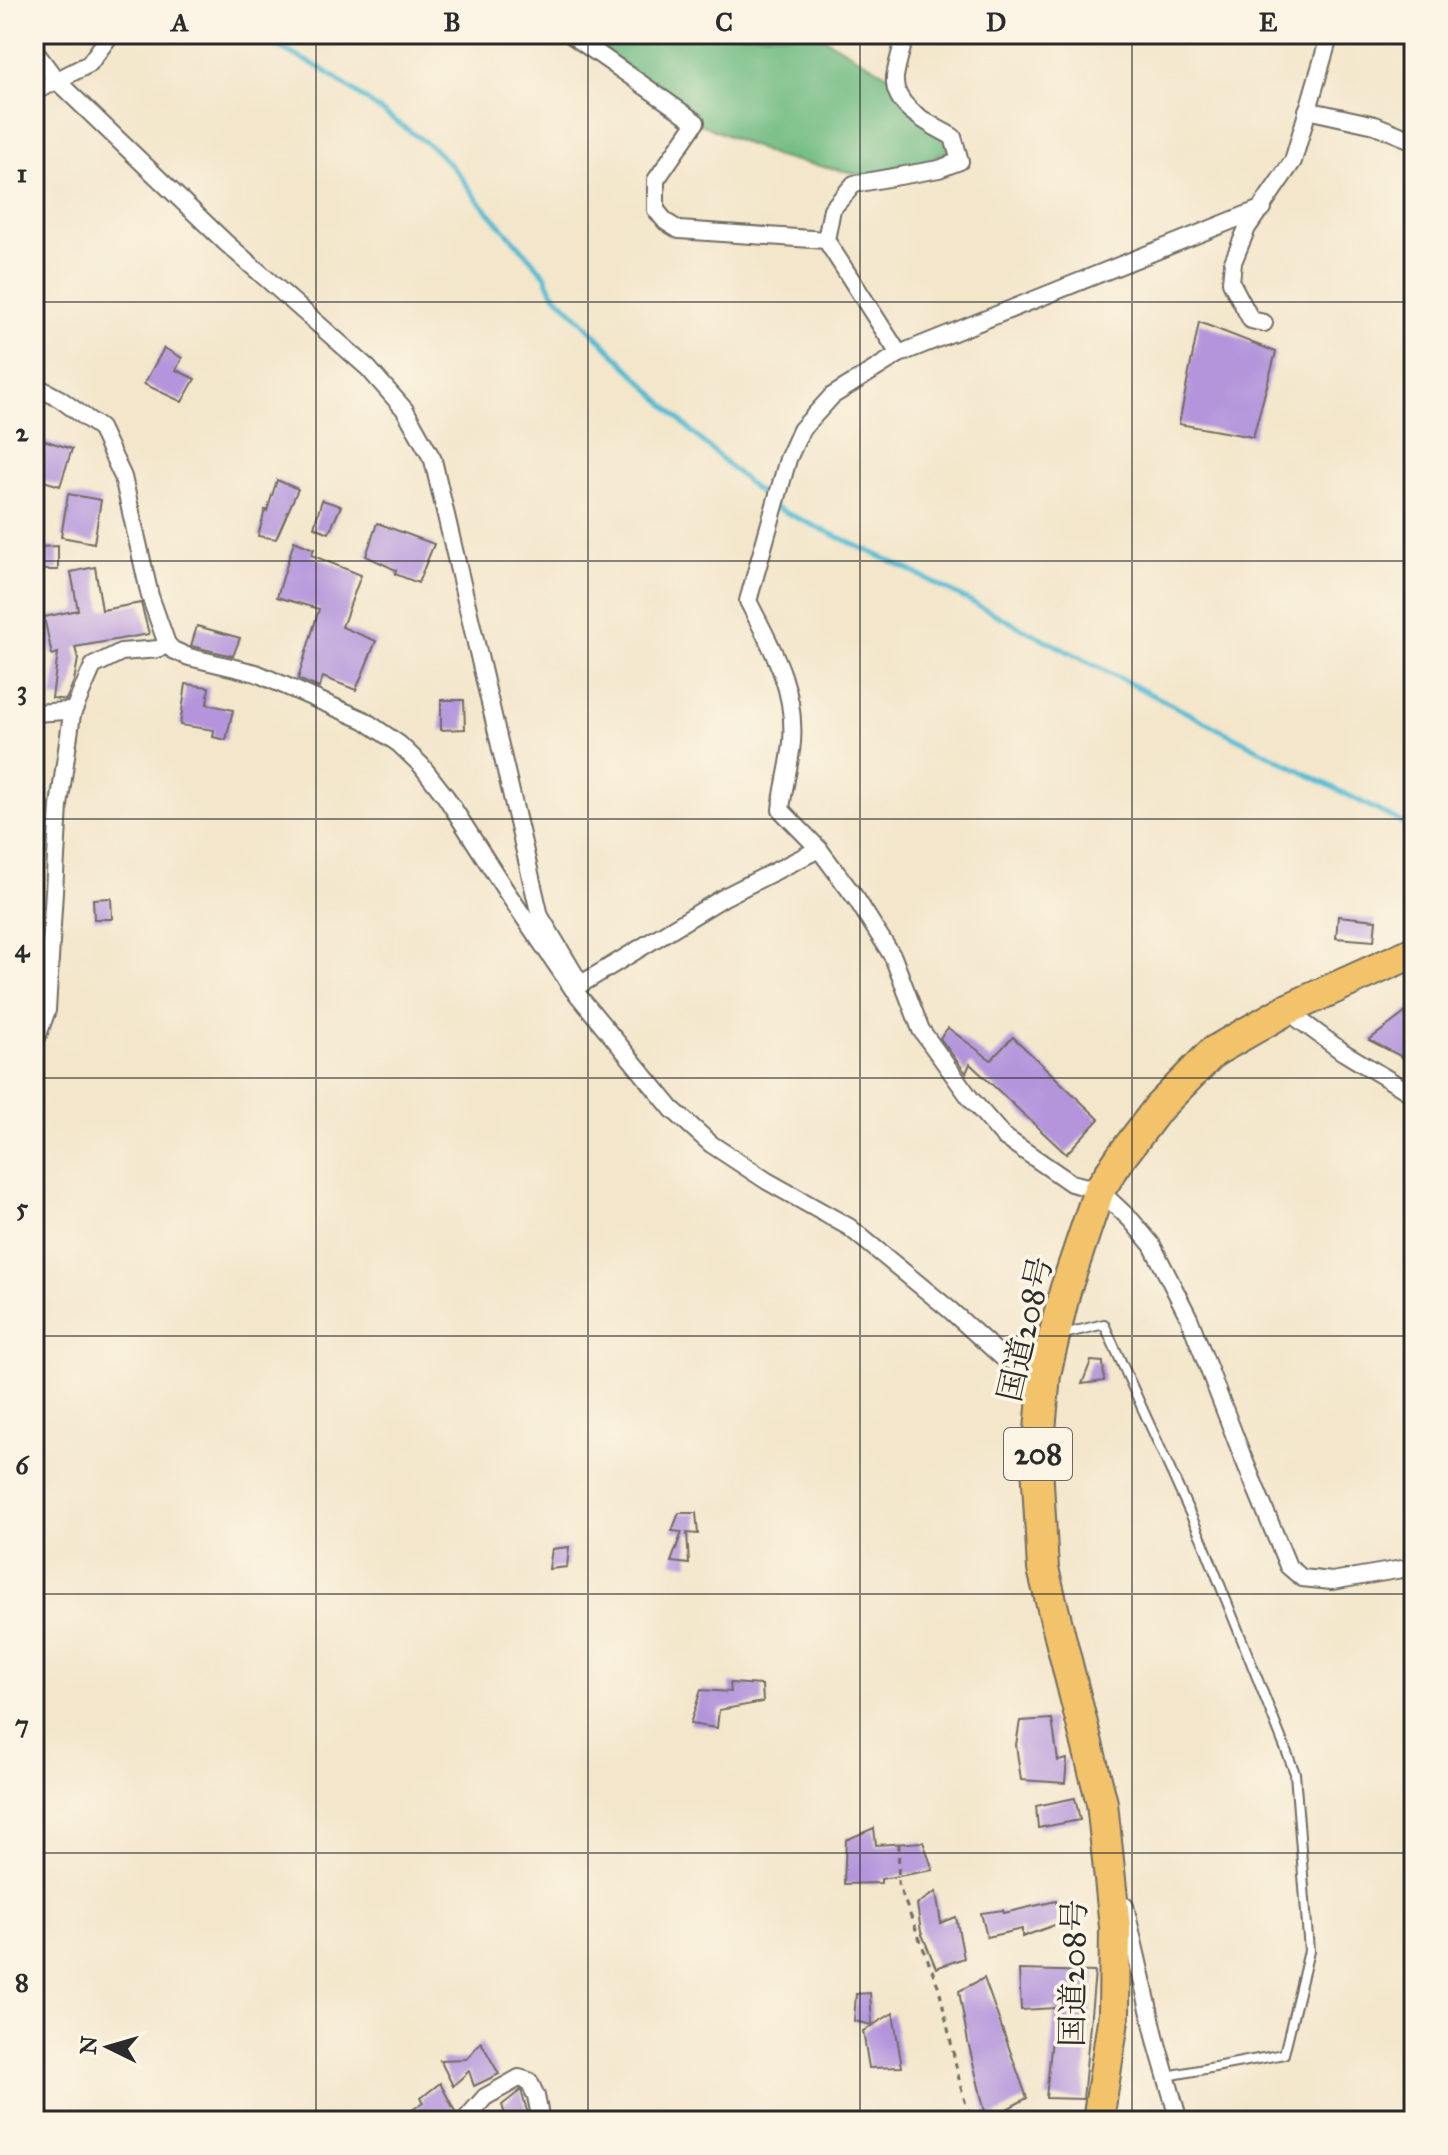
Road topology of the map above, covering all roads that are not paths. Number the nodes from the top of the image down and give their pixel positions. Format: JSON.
{"nodes":[{"id":1,"x":111,"y":34,"type":"edge"},
{"id":2,"x":570,"y":34,"type":"edge"},
{"id":3,"x":906,"y":34,"type":"edge"},
{"id":4,"x":1330,"y":34,"type":"edge"},
{"id":5,"x":34,"y":50,"type":"edge"},
{"id":6,"x":57,"y":81,"type":"junction"},
{"id":7,"x":34,"y":92,"type":"edge"},
{"id":8,"x":1307,"y":110,"type":"junction"},
{"id":9,"x":1414,"y":141,"type":"edge"},
{"id":10,"x":1263,"y":208,"type":"junction"},
{"id":11,"x":826,"y":240,"type":"junction"},
{"id":12,"x":1264,"y":323,"type":"dead end"},
{"id":13,"x":899,"y":354,"type":"junction"},
{"id":14,"x":34,"y":385,"type":"edge"},
{"id":15,"x":167,"y":644,"type":"junction"},
{"id":16,"x":34,"y":713,"type":"edge"},
{"id":17,"x":72,"y":714,"type":"junction"},
{"id":18,"x":819,"y":849,"type":"junction"},
{"id":19,"x":1414,"y":952,"type":"edge"},
{"id":20,"x":577,"y":986,"type":"junction"},
{"id":21,"x":1286,"y":1010,"type":"junction"},
{"id":22,"x":34,"y":1046,"type":"edge"},
{"id":23,"x":1414,"y":1095,"type":"edge"},
{"id":24,"x":1099,"y":1190,"type":"junction"},
{"id":25,"x":1054,"y":1337,"type":"junction"},
{"id":26,"x":1045,"y":1374,"type":"junction"},
{"id":27,"x":1414,"y":1567,"type":"edge"},
{"id":28,"x":1102,"y":1803,"type":"junction"},
{"id":29,"x":1166,"y":2076,"type":"junction"},
{"id":30,"x":464,"y":2121,"type":"edge"},
{"id":31,"x":541,"y":2121,"type":"edge"},
{"id":32,"x":1098,"y":2121,"type":"edge"},
{"id":33,"x":1179,"y":2121,"type":"edge"}],
"edges":[{"from":1,"to":6,"type":"street"},
{"from":2,"to":11,"type":"street"},
{"from":3,"to":11,"type":"street"},
{"from":4,"to":8,"type":"street"},
{"from":5,"to":6,"type":"street"},
{"from":6,"to":7,"type":"street"},
{"from":6,"to":20,"type":"street"},
{"from":8,"to":9,"type":"street"},
{"from":8,"to":10,"type":"street"},
{"from":10,"to":12,"type":"street"},
{"from":10,"to":13,"type":"street"},
{"from":11,"to":13,"type":"street"},
{"from":13,"to":18,"type":"street"},
{"from":14,"to":15,"type":"street"},
{"from":15,"to":17,"type":"street"},
{"from":15,"to":20,"type":"street"},
{"from":16,"to":17,"type":"street"},
{"from":17,"to":22,"type":"street"},
{"from":18,"to":20,"type":"street"},
{"from":18,"to":24,"type":"street"},
{"from":19,"to":21,"type":"highway","name":"国道208号","number":"208"},
{"from":20,"to":26,"type":"street"},
{"from":21,"to":23,"type":"street"},
{"from":21,"to":24,"type":"highway","name":"国道208号","number":"208"},
{"from":24,"to":25,"type":"highway","name":"国道208号","number":"208"},
{"from":24,"to":27,"type":"street"},
{"from":25,"to":26,"type":"highway","name":"国道208号","number":"208"},
{"from":25,"to":29,"type":"lane"},
{"from":26,"to":28,"type":"highway","name":"国道208号","number":"208"},
{"from":28,"to":29,"type":"street"},
{"from":28,"to":32,"type":"highway","name":"国道208号","number":"208"},
{"from":29,"to":33,"type":"street"},
{"from":30,"to":31,"type":"street"}]}
